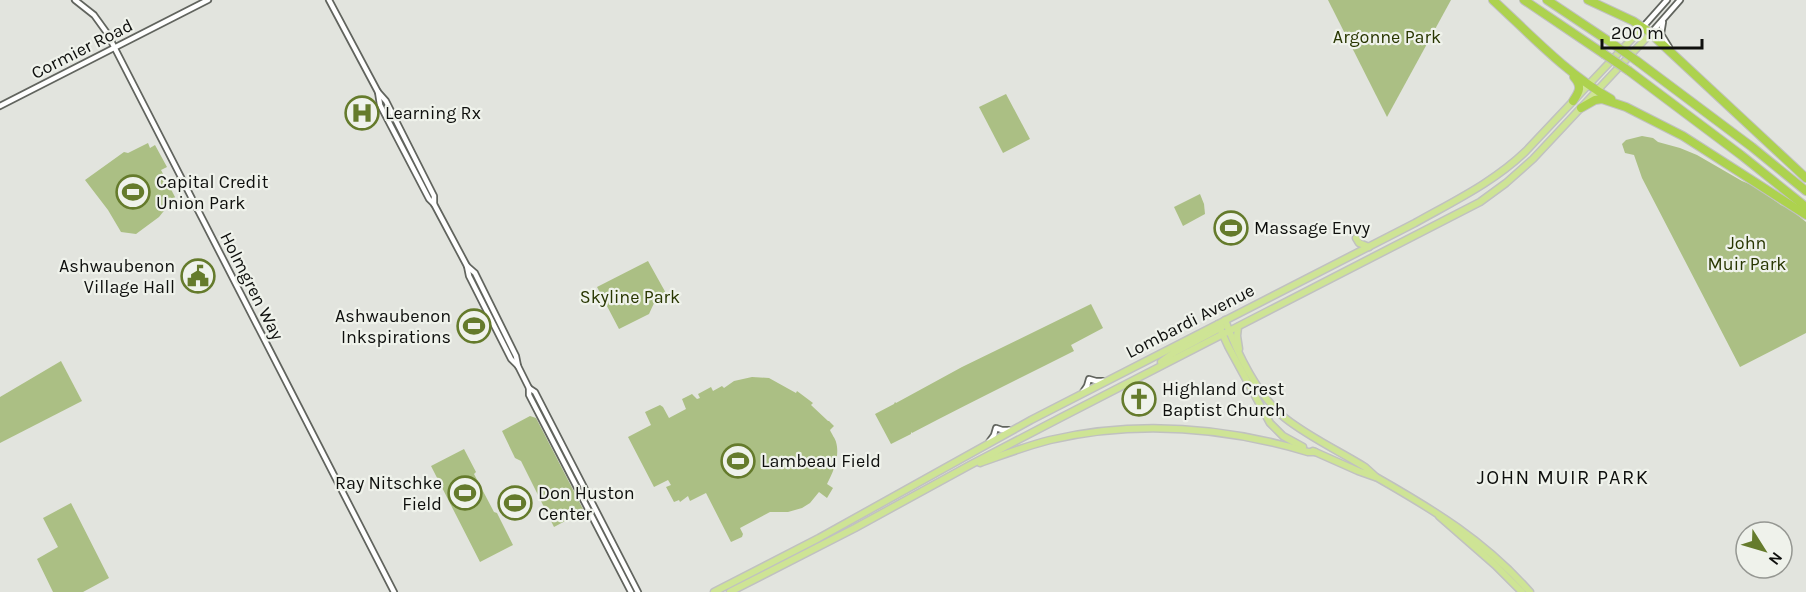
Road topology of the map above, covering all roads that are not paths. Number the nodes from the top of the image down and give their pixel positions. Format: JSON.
{"nodes":[{"id":1,"x":75,"y":0,"type":"edge"},
{"id":2,"x":208,"y":0,"type":"edge"},
{"id":3,"x":329,"y":0,"type":"edge"},
{"id":4,"x":1493,"y":0,"type":"edge"},
{"id":5,"x":1524,"y":0,"type":"edge"},
{"id":6,"x":1547,"y":0,"type":"edge"},
{"id":7,"x":1588,"y":0,"type":"edge"},
{"id":8,"x":1667,"y":0,"type":"edge"},
{"id":9,"x":1680,"y":0,"type":"edge"},
{"id":10,"x":1666,"y":16,"type":"junction"},
{"id":11,"x":1642,"y":27,"type":"junction"},
{"id":12,"x":1651,"y":33,"type":"junction"},
{"id":13,"x":115,"y":48,"type":"junction"},
{"id":14,"x":1674,"y":54,"type":"junction"},
{"id":15,"x":1567,"y":69,"type":"junction"},
{"id":16,"x":1588,"y":85,"type":"junction"},
{"id":17,"x":1597,"y":90,"type":"junction"},
{"id":18,"x":1574,"y":101,"type":"junction"},
{"id":19,"x":0,"y":106,"type":"edge"},
{"id":20,"x":1626,"y":107,"type":"junction"},
{"id":21,"x":1581,"y":108,"type":"junction"},
{"id":22,"x":1806,"y":178,"type":"edge"},
{"id":23,"x":1806,"y":191,"type":"edge"},
{"id":24,"x":1806,"y":207,"type":"edge"},
{"id":25,"x":1806,"y":215,"type":"edge"},
{"id":26,"x":1369,"y":247,"type":"junction"},
{"id":27,"x":1356,"y":254,"type":"junction"},
{"id":28,"x":1238,"y":327,"type":"junction"},
{"id":29,"x":1222,"y":329,"type":"junction"},
{"id":30,"x":1240,"y":353,"type":"junction"},
{"id":31,"x":1106,"y":381,"type":"junction"},
{"id":32,"x":529,"y":388,"type":"junction"},
{"id":33,"x":1078,"y":396,"type":"junction"},
{"id":34,"x":1315,"y":452,"type":"junction"},
{"id":35,"x":970,"y":465,"type":"junction"},
{"id":36,"x":1376,"y":477,"type":"junction"},
{"id":37,"x":1436,"y":513,"type":"junction"},
{"id":38,"x":394,"y":592,"type":"edge"},
{"id":39,"x":631,"y":592,"type":"edge"},
{"id":40,"x":638,"y":592,"type":"edge"},
{"id":41,"x":714,"y":592,"type":"edge"},
{"id":42,"x":730,"y":592,"type":"edge"},
{"id":43,"x":1522,"y":592,"type":"edge"},
{"id":44,"x":1530,"y":592,"type":"edge"}],
"edges":[{"from":1,"to":13,"type":"street","name":"Holmgren Way"},
{"from":2,"to":13,"type":"street","name":"Cormier Road"},
{"from":3,"to":32,"type":"street"},
{"from":4,"to":15,"type":"highway"},
{"from":5,"to":24,"type":"highway","bridge":true},
{"from":6,"to":23,"type":"highway","bridge":true},
{"from":7,"to":11,"type":"highway"},
{"from":8,"to":11,"type":"street"},
{"from":9,"to":10,"type":"street"},
{"from":10,"to":12,"type":"street"},
{"from":10,"to":14,"type":"street"},
{"from":11,"to":12,"type":"highway"},
{"from":11,"to":16,"type":"main road","name":"Lombardi Avenue"},
{"from":12,"to":14,"type":"highway"},
{"from":12,"to":17,"type":"main road","name":"Lombardi Avenue"},
{"from":13,"to":19,"type":"street","name":"Cormier Road"},
{"from":13,"to":38,"type":"street","name":"Holmgren Way"},
{"from":14,"to":22,"type":"highway"},
{"from":15,"to":16,"type":"highway"},
{"from":15,"to":18,"type":"highway"},
{"from":16,"to":17,"type":"highway"},
{"from":16,"to":18,"type":"main road","name":"Lombardi Avenue"},
{"from":17,"to":20,"type":"highway"},
{"from":17,"to":21,"type":"main road","name":"Lombardi Avenue"},
{"from":18,"to":26,"type":"main road","name":"Lombardi Avenue"},
{"from":20,"to":21,"type":"highway"},
{"from":20,"to":25,"type":"highway"},
{"from":21,"to":28,"type":"main road","name":"Lombardi Avenue"},
{"from":26,"to":27,"type":"main road","name":"Lombardi Avenue"},
{"from":26,"to":27,"type":"main road"},
{"from":27,"to":29,"type":"main road","name":"Lombardi Avenue"},
{"from":28,"to":29,"type":"main road","name":"Lombardi Avenue"},
{"from":28,"to":30,"type":"main road"},
{"from":29,"to":30,"type":"main road"},
{"from":29,"to":31,"type":"main road","name":"Lombardi Avenue"},
{"from":29,"to":34,"type":"main road"},
{"from":29,"to":35,"type":"main road","name":"Lombardi Avenue"},
{"from":30,"to":36,"type":"main road"},
{"from":31,"to":33,"type":"main road","name":"Lombardi Avenue"},
{"from":31,"to":33,"type":"street"},
{"from":32,"to":39,"type":"street"},
{"from":32,"to":40,"type":"street"},
{"from":33,"to":41,"type":"main road","name":"Lombardi Avenue"},
{"from":34,"to":35,"type":"main road"},
{"from":34,"to":36,"type":"main road"},
{"from":35,"to":42,"type":"main road","name":"Lombardi Avenue"},
{"from":36,"to":37,"type":"main road"},
{"from":37,"to":43,"type":"main road"},
{"from":37,"to":44,"type":"main road"}]}
